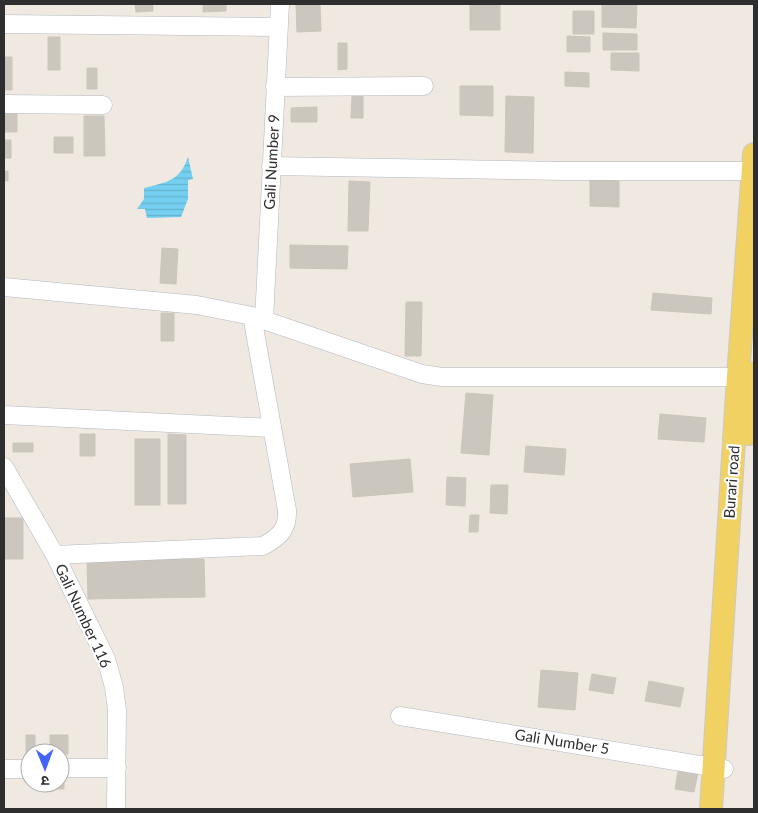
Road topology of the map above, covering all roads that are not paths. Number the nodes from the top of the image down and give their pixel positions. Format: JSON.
{"nodes":[{"id":1,"x":280,"y":4,"type":"edge"},
{"id":2,"x":4,"y":24,"type":"edge"},
{"id":3,"x":278,"y":27,"type":"junction"},
{"id":4,"x":424,"y":86,"type":"dead end"},
{"id":5,"x":275,"y":87,"type":"junction"},
{"id":6,"x":4,"y":104,"type":"edge"},
{"id":7,"x":103,"y":105,"type":"dead end"},
{"id":8,"x":754,"y":163,"type":"edge"},
{"id":9,"x":271,"y":166,"type":"junction"},
{"id":10,"x":4,"y":287,"type":"edge"},
{"id":11,"x":258,"y":318,"type":"junction"},
{"id":12,"x":749,"y":376,"type":"edge"},
{"id":13,"x":4,"y":415,"type":"edge"},
{"id":14,"x":272,"y":428,"type":"junction"},
{"id":15,"x":4,"y":467,"type":"edge"},
{"id":16,"x":55,"y":555,"type":"junction"},
{"id":17,"x":400,"y":716,"type":"dead end"},
{"id":18,"x":70,"y":768,"type":"edge"},
{"id":19,"x":117,"y":768,"type":"junction"},
{"id":20,"x":718,"y":768,"type":"junction"},
{"id":21,"x":4,"y":769,"type":"edge"},
{"id":22,"x":20,"y":769,"type":"edge"},
{"id":23,"x":116,"y":809,"type":"edge"},
{"id":24,"x":711,"y":809,"type":"edge"},
{"id":25,"x":722,"y":809,"type":"edge"}],
"edges":[{"from":1,"to":3,"type":"street","name":"Gali Number 9"},
{"from":2,"to":3,"type":"street"},
{"from":3,"to":5,"type":"street","name":"Gali Number 9"},
{"from":4,"to":5,"type":"street"},
{"from":5,"to":9,"type":"street","name":"Gali Number 9"},
{"from":6,"to":7,"type":"street"},
{"from":8,"to":9,"type":"street"},
{"from":8,"to":12,"type":"main road","name":"Burari road"},
{"from":9,"to":11,"type":"street","name":"Gali Number 9"},
{"from":10,"to":11,"type":"street"},
{"from":11,"to":12,"type":"street"},
{"from":11,"to":14,"type":"street","name":"Gali Number 9"},
{"from":12,"to":20,"type":"main road","name":"Burari road"},
{"from":13,"to":14,"type":"street"},
{"from":14,"to":16,"type":"street","name":"Gali Number 9"},
{"from":15,"to":16,"type":"street","name":"Gali Number 116"},
{"from":16,"to":19,"type":"street","name":"Gali Number 116"},
{"from":17,"to":20,"type":"street","name":"Gali Number 5"},
{"from":18,"to":19,"type":"street"},
{"from":19,"to":23,"type":"street","name":"Gali Number 116"},
{"from":20,"to":24,"type":"main road","name":"Burari road"},
{"from":20,"to":25,"type":"main road","name":"Burari road"},
{"from":21,"to":22,"type":"street"}]}
